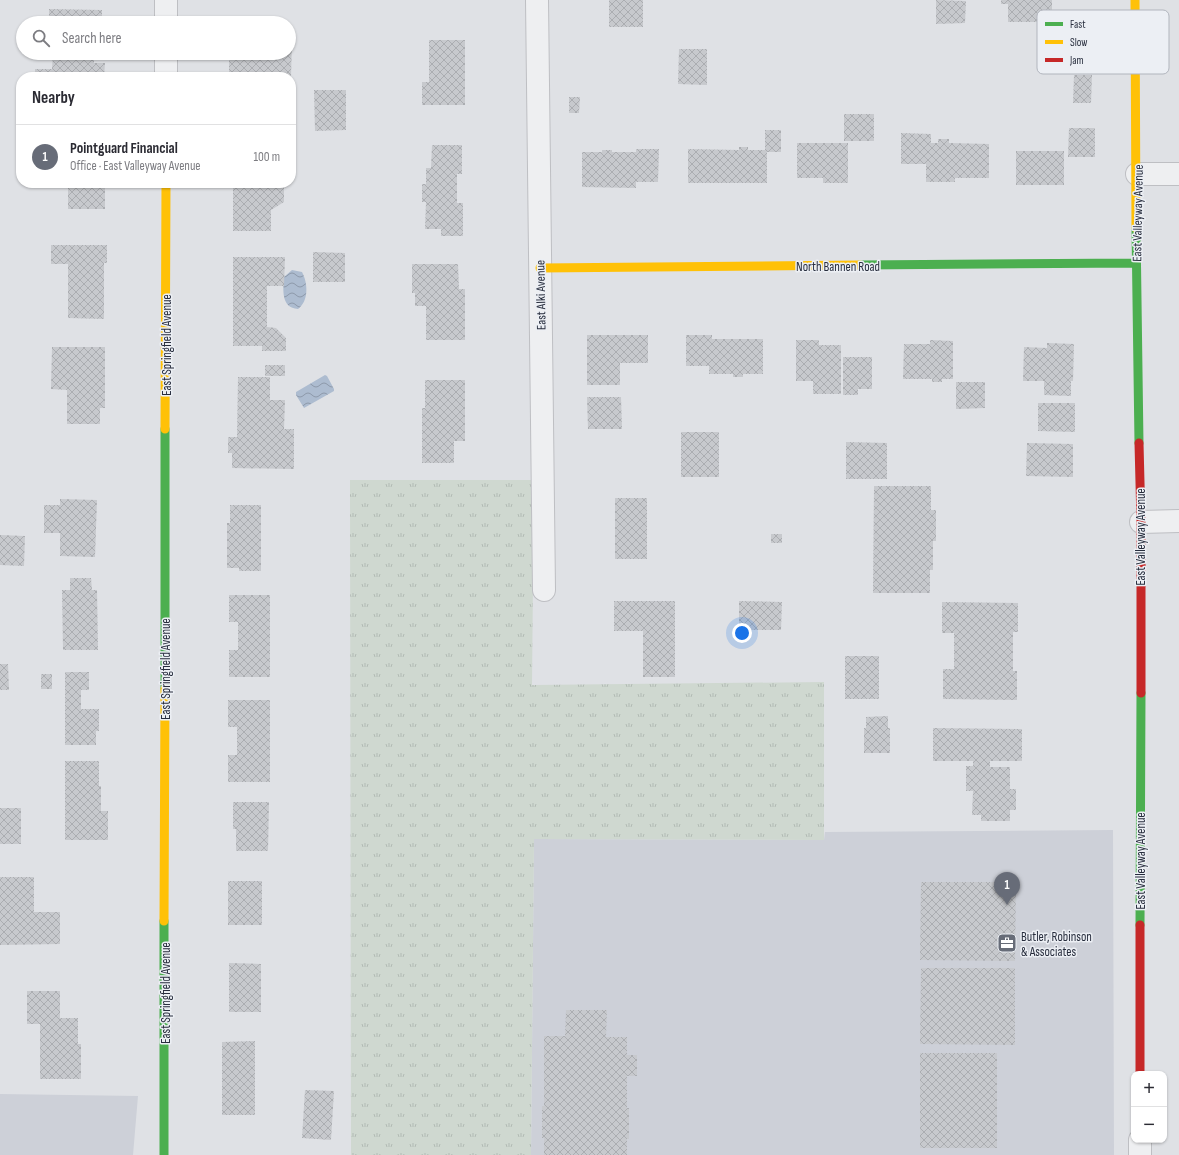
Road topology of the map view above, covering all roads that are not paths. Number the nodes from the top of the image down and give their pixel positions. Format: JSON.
{"nodes":[{"id":1,"x":166,"y":0,"type":"edge"},
{"id":2,"x":537,"y":0,"type":"edge"},
{"id":3,"x":1135,"y":0,"type":"edge"},
{"id":4,"x":1135,"y":10,"type":"edge"},
{"id":5,"x":166,"y":16,"type":"edge"},
{"id":6,"x":166,"y":60,"type":"edge"},
{"id":7,"x":166,"y":72,"type":"edge"},
{"id":8,"x":1136,"y":74,"type":"edge"},
{"id":9,"x":1137,"y":174,"type":"junction"},
{"id":10,"x":1179,"y":174,"type":"edge"},
{"id":11,"x":166,"y":188,"type":"edge"},
{"id":12,"x":1136,"y":263,"type":"junction"},
{"id":13,"x":540,"y":268,"type":"junction"},
{"id":14,"x":1179,"y":521,"type":"edge"},
{"id":15,"x":1141,"y":522,"type":"junction"},
{"id":16,"x":544,"y":590,"type":"dead end"},
{"id":17,"x":1140,"y":1071,"type":"edge"},
{"id":18,"x":1140,"y":1143,"type":"edge"},
{"id":19,"x":164,"y":1155,"type":"edge"},
{"id":20,"x":1140,"y":1155,"type":"edge"}],
"edges":[{"from":1,"to":5,"type":"street"},
{"from":2,"to":13,"type":"street","name":"East Alki Avenue"},
{"from":3,"to":4,"type":"street","name":"East Valleyway Avenue"},
{"from":6,"to":7,"type":"street"},
{"from":8,"to":9,"type":"street","name":"East Valleyway Avenue"},
{"from":9,"to":10,"type":"street"},
{"from":9,"to":12,"type":"street","name":"East Valleyway Avenue"},
{"from":11,"to":19,"type":"street","name":"East Springfield Avenue"},
{"from":12,"to":13,"type":"street","name":"North Bannen Road"},
{"from":12,"to":15,"type":"street","name":"East Valleyway Avenue"},
{"from":13,"to":16,"type":"street","name":"East Alki Avenue"},
{"from":14,"to":15,"type":"street"},
{"from":15,"to":17,"type":"street","name":"East Valleyway Avenue"},
{"from":18,"to":20,"type":"street"}]}
